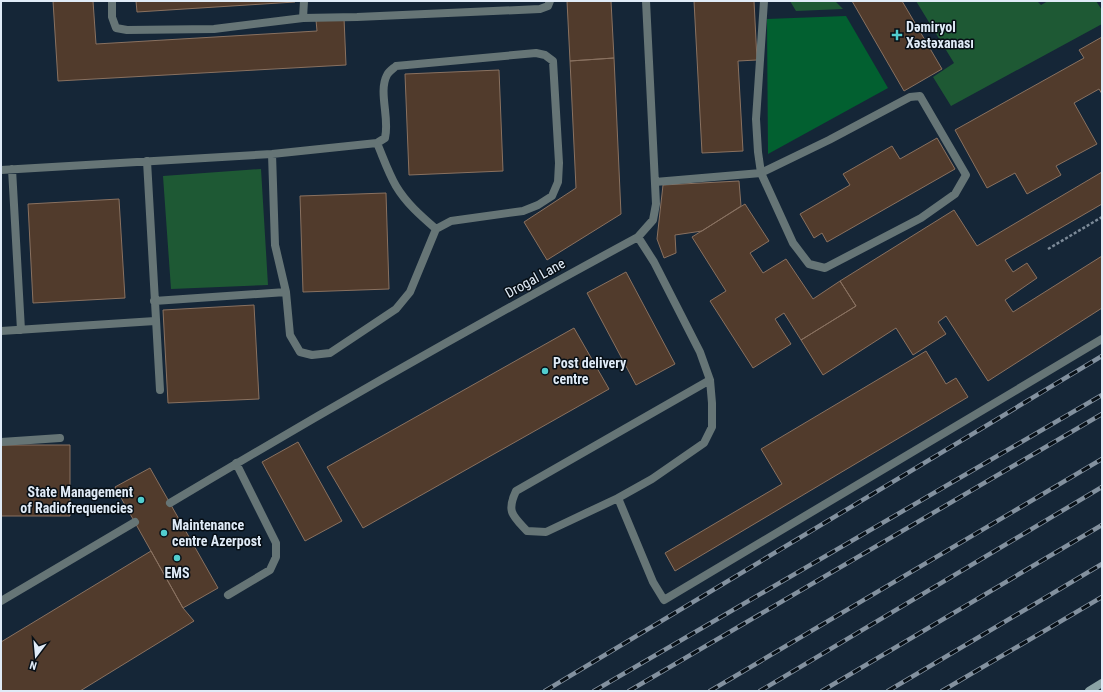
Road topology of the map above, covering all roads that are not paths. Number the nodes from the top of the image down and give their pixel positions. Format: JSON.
{"nodes":[{"id":1,"x":112,"y":1,"type":"edge"},
{"id":2,"x":304,"y":1,"type":"edge"},
{"id":3,"x":550,"y":1,"type":"edge"},
{"id":4,"x":646,"y":1,"type":"edge"},
{"id":5,"x":764,"y":1,"type":"edge"},
{"id":6,"x":303,"y":18,"type":"junction"},
{"id":7,"x":377,"y":143,"type":"junction"},
{"id":8,"x":272,"y":154,"type":"junction"},
{"id":9,"x":147,"y":161,"type":"junction"},
{"id":10,"x":12,"y":169,"type":"junction"},
{"id":11,"x":1,"y":170,"type":"edge"},
{"id":12,"x":761,"y":173,"type":"junction"},
{"id":13,"x":655,"y":182,"type":"junction"},
{"id":14,"x":436,"y":229,"type":"junction"},
{"id":15,"x":638,"y":237,"type":"junction"},
{"id":16,"x":286,"y":292,"type":"junction"},
{"id":17,"x":154,"y":301,"type":"junction"},
{"id":18,"x":156,"y":321,"type":"junction"},
{"id":19,"x":22,"y":330,"type":"junction"},
{"id":20,"x":1,"y":331,"type":"edge"},
{"id":21,"x":1102,"y":339,"type":"edge"},
{"id":22,"x":710,"y":380,"type":"junction"},
{"id":23,"x":160,"y":390,"type":"dead end"},
{"id":24,"x":60,"y":438,"type":"dead end"},
{"id":25,"x":1,"y":442,"type":"edge"},
{"id":26,"x":236,"y":463,"type":"junction"},
{"id":27,"x":618,"y":498,"type":"junction"},
{"id":28,"x":170,"y":503,"type":"dead end"},
{"id":29,"x":135,"y":522,"type":"dead end"},
{"id":30,"x":228,"y":595,"type":"dead end"},
{"id":31,"x":1,"y":601,"type":"edge"},
{"id":32,"x":1102,"y":682,"type":"edge"},
{"id":33,"x":1089,"y":691,"type":"edge"}],
"edges":[{"from":1,"to":6,"type":"lane"},
{"from":2,"to":6,"type":"lane"},
{"from":3,"to":6,"type":"lane"},
{"from":4,"to":13,"type":"lane","name":"Drogal Lane"},
{"from":5,"to":12,"type":"lane"},
{"from":7,"to":8,"type":"lane"},
{"from":7,"to":14,"type":"lane"},
{"from":7,"to":14,"type":"lane"},
{"from":8,"to":9,"type":"lane"},
{"from":8,"to":16,"type":"lane"},
{"from":9,"to":10,"type":"lane"},
{"from":9,"to":17,"type":"lane"},
{"from":10,"to":11,"type":"lane"},
{"from":10,"to":19,"type":"lane"},
{"from":12,"to":12,"type":"lane"},
{"from":12,"to":13,"type":"lane"},
{"from":13,"to":15,"type":"lane","name":"Drogal Lane"},
{"from":14,"to":16,"type":"lane"},
{"from":15,"to":22,"type":"lane"},
{"from":15,"to":26,"type":"lane","name":"Drogal Lane"},
{"from":16,"to":17,"type":"lane"},
{"from":17,"to":18,"type":"lane"},
{"from":18,"to":19,"type":"lane"},
{"from":18,"to":23,"type":"lane"},
{"from":19,"to":20,"type":"lane"},
{"from":21,"to":27,"type":"lane"},
{"from":22,"to":27,"type":"lane"},
{"from":22,"to":27,"type":"lane"},
{"from":24,"to":25,"type":"lane"},
{"from":26,"to":28,"type":"lane","name":"Drogal Lane"},
{"from":26,"to":30,"type":"lane"},
{"from":29,"to":31,"type":"lane"},
{"from":32,"to":33,"type":"main road"}]}
